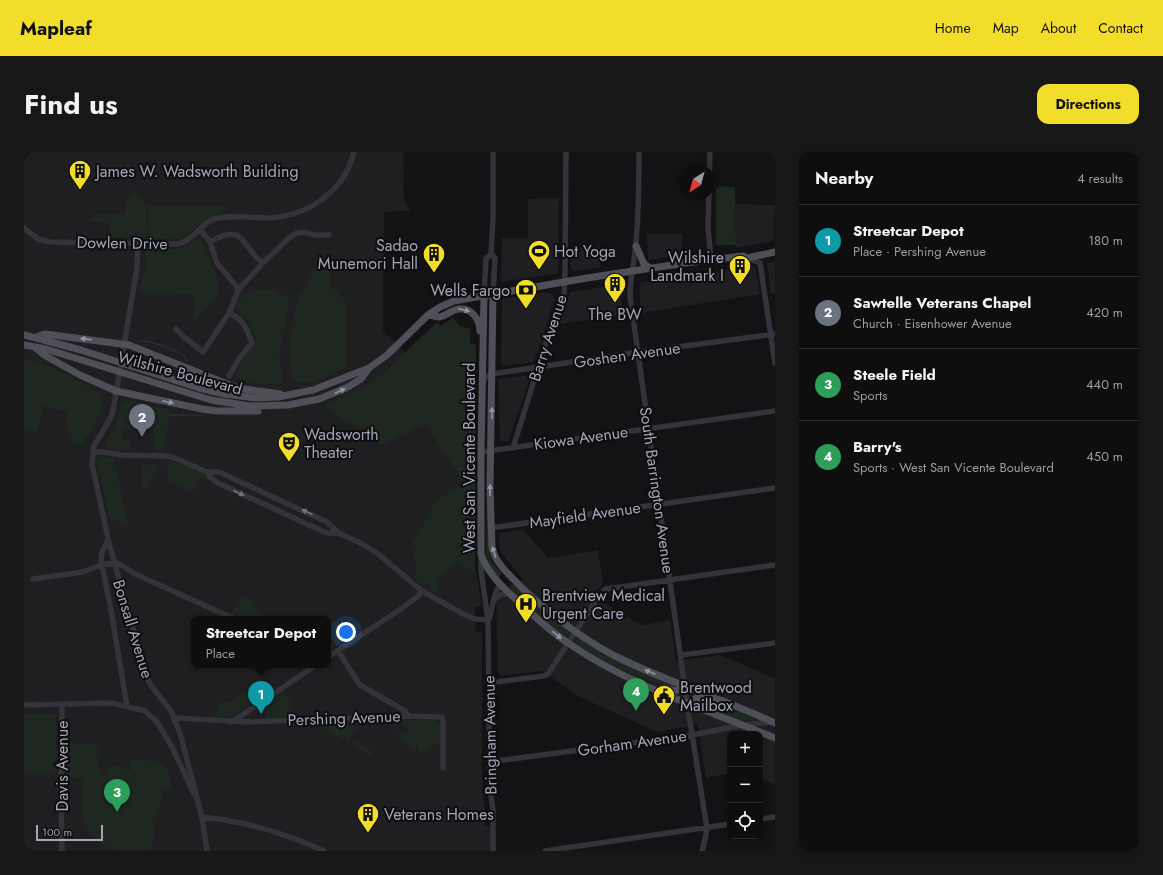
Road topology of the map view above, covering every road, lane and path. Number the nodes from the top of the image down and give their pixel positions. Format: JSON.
{"nodes":[{"id":1,"x":354,"y":152,"type":"edge"},
{"id":2,"x":493,"y":152,"type":"edge"},
{"id":3,"x":566,"y":152,"type":"edge"},
{"id":4,"x":639,"y":152,"type":"edge"},
{"id":5,"x":710,"y":152,"type":"edge"},
{"id":6,"x":24,"y":228,"type":"edge"},
{"id":7,"x":200,"y":229,"type":"junction"},
{"id":8,"x":329,"y":235,"type":"dead end"},
{"id":9,"x":210,"y":242,"type":"junction"},
{"id":10,"x":138,"y":244,"type":"junction"},
{"id":11,"x":636,"y":246,"type":"junction"},
{"id":12,"x":775,"y":252,"type":"edge"},
{"id":13,"x":491,"y":254,"type":"junction"},
{"id":14,"x":747,"y":258,"type":"junction"},
{"id":15,"x":711,"y":260,"type":"junction"},
{"id":16,"x":263,"y":263,"type":"junction"},
{"id":17,"x":650,"y":268,"type":"junction"},
{"id":18,"x":632,"y":272,"type":"junction"},
{"id":19,"x":565,"y":283,"type":"junction"},
{"id":20,"x":239,"y":289,"type":"junction"},
{"id":21,"x":492,"y":294,"type":"junction"},
{"id":22,"x":484,"y":296,"type":"junction"},
{"id":23,"x":229,"y":313,"type":"junction"},
{"id":24,"x":428,"y":314,"type":"junction"},
{"id":25,"x":176,"y":329,"type":"dead end"},
{"id":26,"x":773,"y":334,"type":"edge"},
{"id":27,"x":24,"y":335,"type":"edge"},
{"id":28,"x":36,"y":338,"type":"junction"},
{"id":29,"x":24,"y":344,"type":"edge"},
{"id":30,"x":124,"y":344,"type":"junction"},
{"id":31,"x":35,"y":346,"type":"junction"},
{"id":32,"x":638,"y":353,"type":"junction"},
{"id":33,"x":775,"y":363,"type":"edge"},
{"id":34,"x":483,"y":365,"type":"junction"},
{"id":35,"x":538,"y":367,"type":"junction"},
{"id":36,"x":369,"y":368,"type":"junction"},
{"id":37,"x":492,"y":374,"type":"junction"},
{"id":38,"x":229,"y":376,"type":"dead end"},
{"id":39,"x":483,"y":382,"type":"junction"},
{"id":40,"x":116,"y":391,"type":"junction"},
{"id":41,"x":288,"y":396,"type":"junction"},
{"id":42,"x":319,"y":399,"type":"junction"},
{"id":43,"x":775,"y":411,"type":"edge"},
{"id":44,"x":649,"y":428,"type":"junction"},
{"id":45,"x":513,"y":448,"type":"junction"},
{"id":46,"x":492,"y":451,"type":"junction"},
{"id":47,"x":93,"y":452,"type":"junction"},
{"id":48,"x":481,"y":452,"type":"junction"},
{"id":49,"x":207,"y":472,"type":"junction"},
{"id":50,"x":775,"y":488,"type":"edge"},
{"id":51,"x":275,"y":498,"type":"junction"},
{"id":52,"x":659,"y":504,"type":"junction"},
{"id":53,"x":270,"y":508,"type":"junction"},
{"id":54,"x":491,"y":528,"type":"junction"},
{"id":55,"x":340,"y":533,"type":"junction"},
{"id":56,"x":108,"y":539,"type":"junction"},
{"id":57,"x":481,"y":554,"type":"junction"},
{"id":58,"x":114,"y":562,"type":"junction"},
{"id":59,"x":101,"y":565,"type":"junction"},
{"id":60,"x":775,"y":565,"type":"edge"},
{"id":61,"x":502,"y":567,"type":"junction"},
{"id":62,"x":33,"y":579,"type":"dead end"},
{"id":63,"x":670,"y":580,"type":"junction"},
{"id":64,"x":517,"y":582,"type":"junction"},
{"id":65,"x":500,"y":584,"type":"junction"},
{"id":66,"x":422,"y":591,"type":"junction"},
{"id":67,"x":511,"y":594,"type":"junction"},
{"id":68,"x":494,"y":600,"type":"junction"},
{"id":69,"x":228,"y":616,"type":"edge"},
{"id":70,"x":488,"y":620,"type":"junction"},
{"id":71,"x":576,"y":632,"type":"junction"},
{"id":72,"x":568,"y":643,"type":"junction"},
{"id":73,"x":775,"y":643,"type":"edge"},
{"id":74,"x":338,"y":651,"type":"junction"},
{"id":75,"x":331,"y":655,"type":"edge"},
{"id":76,"x":681,"y":655,"type":"junction"},
{"id":77,"x":310,"y":668,"type":"edge"},
{"id":78,"x":636,"y":680,"type":"junction"},
{"id":79,"x":489,"y":682,"type":"junction"},
{"id":80,"x":686,"y":687,"type":"junction"},
{"id":81,"x":688,"y":703,"type":"junction"},
{"id":82,"x":24,"y":705,"type":"edge"},
{"id":83,"x":62,"y":705,"type":"junction"},
{"id":84,"x":127,"y":706,"type":"junction"},
{"id":85,"x":746,"y":711,"type":"junction"},
{"id":86,"x":408,"y":716,"type":"junction"},
{"id":87,"x":175,"y":718,"type":"junction"},
{"id":88,"x":232,"y":722,"type":"junction"},
{"id":89,"x":774,"y":722,"type":"edge"},
{"id":90,"x":743,"y":725,"type":"junction"},
{"id":91,"x":692,"y":734,"type":"junction"},
{"id":92,"x":775,"y":738,"type":"edge"},
{"id":93,"x":489,"y":762,"type":"junction"},
{"id":94,"x":443,"y":768,"type":"dead end"},
{"id":95,"x":197,"y":798,"type":"junction"},
{"id":96,"x":202,"y":817,"type":"junction"},
{"id":97,"x":775,"y":817,"type":"edge"},
{"id":98,"x":763,"y":819,"type":"edge"},
{"id":99,"x":727,"y":824,"type":"edge"},
{"id":100,"x":706,"y":828,"type":"junction"},
{"id":101,"x":62,"y":851,"type":"edge"},
{"id":102,"x":207,"y":851,"type":"edge"},
{"id":103,"x":324,"y":851,"type":"edge"},
{"id":104,"x":493,"y":851,"type":"edge"},
{"id":105,"x":545,"y":851,"type":"edge"},
{"id":106,"x":702,"y":851,"type":"edge"}],
"edges":[{"from":1,"to":7,"type":"street","name":"Dowlen Drive"},
{"from":2,"to":13,"type":"street"},
{"from":3,"to":19,"type":"street","name":"Barry Avenue"},
{"from":4,"to":11,"type":"street","name":"South Barrington Avenue"},
{"from":5,"to":15,"type":"street"},
{"from":6,"to":10,"type":"street","name":"Dowlen Drive"},
{"from":7,"to":9,"type":"street"},
{"from":7,"to":10,"type":"street","name":"Dowlen Drive"},
{"from":8,"to":16,"type":"street"},
{"from":9,"to":16,"type":"street"},
{"from":9,"to":20,"type":"street"},
{"from":10,"to":30,"type":"street","name":"Bonsall Avenue"},
{"from":11,"to":17,"type":"main road"},
{"from":11,"to":18,"type":"street","name":"South Barrington Avenue"},
{"from":12,"to":14,"type":"main road","name":"Wilshire Boulevard"},
{"from":13,"to":21,"type":"street"},
{"from":13,"to":22,"type":"street"},
{"from":14,"to":15,"type":"main road","name":"Wilshire Boulevard"},
{"from":14,"to":26,"type":"street"},
{"from":15,"to":17,"type":"main road","name":"Wilshire Boulevard"},
{"from":16,"to":20,"type":"street"},
{"from":17,"to":18,"type":"main road","name":"Wilshire Boulevard"},
{"from":18,"to":19,"type":"main road","name":"Wilshire Boulevard"},
{"from":18,"to":32,"type":"street","name":"South Barrington Avenue"},
{"from":19,"to":21,"type":"main road","name":"Wilshire Boulevard"},
{"from":19,"to":35,"type":"street","name":"Barry Avenue"},
{"from":20,"to":23,"type":"street"},
{"from":21,"to":22,"type":"main road","name":"Wilshire Boulevard"},
{"from":21,"to":37,"type":"main road","name":"West San Vicente Boulevard"},
{"from":22,"to":24,"type":"main road","name":"Wilshire Boulevard"},
{"from":22,"to":34,"type":"main road","name":"West San Vicente Boulevard"},
{"from":23,"to":25,"type":"street"},
{"from":23,"to":38,"type":"street"},
{"from":24,"to":34,"type":"main road","one_way":true},
{"from":24,"to":36,"type":"main road","name":"Wilshire Boulevard"},
{"from":26,"to":32,"type":"street","name":"Goshen Avenue"},
{"from":26,"to":33,"type":"street"},
{"from":27,"to":28,"type":"main road","name":"Wilshire Boulevard"},
{"from":30,"to":28,"type":"main road","one_way":true},
{"from":28,"to":41,"type":"main road","name":"Wilshire Boulevard"},
{"from":29,"to":31,"type":"main road","name":"Wilshire Boulevard"},
{"from":30,"to":40,"type":"street","name":"Bonsall Avenue"},
{"from":30,"to":41,"type":"main road"},
{"from":31,"to":40,"type":"main road"},
{"from":31,"to":42,"type":"main road","name":"Wilshire Boulevard"},
{"from":32,"to":35,"type":"street","name":"Goshen Avenue"},
{"from":32,"to":44,"type":"street","name":"South Barrington Avenue"},
{"from":34,"to":39,"type":"main road","name":"West San Vicente Boulevard"},
{"from":35,"to":37,"type":"street","name":"Goshen Avenue"},
{"from":35,"to":45,"type":"street","name":"Barry Avenue"},
{"from":36,"to":41,"type":"main road","name":"Wilshire Boulevard"},
{"from":42,"to":36,"type":"main road","name":"Wilshire Boulevard","one_way":true},
{"from":37,"to":39,"type":"street"},
{"from":46,"to":37,"type":"main road","name":"West San Vicente Boulevard","one_way":true},
{"from":39,"to":48,"type":"main road","name":"West San Vicente Boulevard"},
{"from":40,"to":42,"type":"main road","one_way":true},
{"from":40,"to":47,"type":"street","name":"Bonsall Avenue"},
{"from":43,"to":44,"type":"street","name":"Kiowa Avenue"},
{"from":44,"to":45,"type":"street","name":"Kiowa Avenue"},
{"from":44,"to":52,"type":"street","name":"South Barrington Avenue"},
{"from":45,"to":46,"type":"street","name":"Kiowa Avenue"},
{"from":46,"to":48,"type":"street","name":"Kiowa Avenue"},
{"from":54,"to":46,"type":"main road","name":"West San Vicente Boulevard","one_way":true},
{"from":47,"to":49,"type":"street"},
{"from":47,"to":56,"type":"street","name":"Bonsall Avenue"},
{"from":48,"to":57,"type":"main road","name":"West San Vicente Boulevard"},
{"from":49,"to":51,"type":"street"},
{"from":49,"to":53,"type":"street","one_way":true},
{"from":50,"to":52,"type":"street","name":"Mayfield Avenue"},
{"from":51,"to":53,"type":"street"},
{"from":55,"to":51,"type":"street","one_way":true},
{"from":52,"to":54,"type":"street","name":"Mayfield Avenue"},
{"from":52,"to":63,"type":"street","name":"South Barrington Avenue"},
{"from":53,"to":55,"type":"street"},
{"from":61,"to":54,"type":"main road","name":"West San Vicente Boulevard","one_way":true},
{"from":55,"to":66,"type":"street"},
{"from":56,"to":58,"type":"street","name":"Bonsall Avenue"},
{"from":56,"to":59,"type":"street","name":"Bonsall Avenue"},
{"from":57,"to":65,"type":"main road","name":"West San Vicente Boulevard"},
{"from":57,"to":70,"type":"street","name":"Bringham Avenue"},
{"from":58,"to":59,"type":"street"},
{"from":58,"to":69,"type":"street"},
{"from":58,"to":87,"type":"street","name":"Bonsall Avenue"},
{"from":59,"to":62,"type":"street"},
{"from":59,"to":84,"type":"street","name":"Bonsall Avenue"},
{"from":60,"to":63,"type":"street"},
{"from":61,"to":64,"type":"main road","name":"West San Vicente Boulevard"},
{"from":61,"to":65,"type":"main road"},
{"from":63,"to":71,"type":"street"},
{"from":63,"to":76,"type":"street","name":"South Barrington Avenue"},
{"from":64,"to":67,"type":"main road"},
{"from":64,"to":71,"type":"main road","name":"West San Vicente Boulevard"},
{"from":65,"to":67,"type":"main road","name":"West San Vicente Boulevard"},
{"from":65,"to":68,"type":"street","name":"Bringham Avenue"},
{"from":66,"to":70,"type":"street"},
{"from":66,"to":74,"type":"street"},
{"from":67,"to":68,"type":"street"},
{"from":67,"to":72,"type":"main road","name":"West San Vicente Boulevard","one_way":true},
{"from":68,"to":70,"type":"street","name":"Bringham Avenue"},
{"from":70,"to":79,"type":"street","name":"Bringham Avenue"},
{"from":71,"to":72,"type":"street"},
{"from":80,"to":71,"type":"main road","name":"West San Vicente Boulevard","one_way":true},
{"from":72,"to":78,"type":"main road","name":"West San Vicente Boulevard"},
{"from":72,"to":79,"type":"street"},
{"from":73,"to":76,"type":"street"},
{"from":74,"to":75,"type":"street"},
{"from":74,"to":86,"type":"street"},
{"from":76,"to":80,"type":"street","name":"South Barrington Avenue"},
{"from":77,"to":88,"type":"street"},
{"from":78,"to":80,"type":"main road"},
{"from":78,"to":81,"type":"main road","name":"West San Vicente Boulevard"},
{"from":79,"to":93,"type":"street","name":"Bringham Avenue"},
{"from":80,"to":81,"type":"street","name":"South Barrington Avenue"},
{"from":80,"to":85,"type":"main road","name":"West San Vicente Boulevard"},
{"from":81,"to":85,"type":"main road"},
{"from":81,"to":90,"type":"main road","name":"West San Vicente Boulevard"},
{"from":81,"to":91,"type":"street","name":"South Barrington Avenue"},
{"from":82,"to":83,"type":"street"},
{"from":83,"to":84,"type":"street"},
{"from":83,"to":101,"type":"street","name":"Davis Avenue"},
{"from":84,"to":95,"type":"street"},
{"from":85,"to":89,"type":"main road","name":"West San Vicente Boulevard"},
{"from":86,"to":88,"type":"street","name":"Pershing Avenue"},
{"from":86,"to":94,"type":"street","name":"Pershing Avenue"},
{"from":87,"to":88,"type":"street","name":"Pershing Avenue"},
{"from":87,"to":95,"type":"street","name":"Bonsall Avenue"},
{"from":89,"to":90,"type":"street","name":"Gorham Avenue"},
{"from":90,"to":91,"type":"street","name":"Gorham Avenue"},
{"from":90,"to":92,"type":"main road","name":"West San Vicente Boulevard"},
{"from":91,"to":93,"type":"street","name":"Gorham Avenue"},
{"from":91,"to":100,"type":"street","name":"South Barrington Avenue"},
{"from":93,"to":104,"type":"street","name":"Bringham Avenue"},
{"from":95,"to":96,"type":"street","name":"Bonsall Avenue"},
{"from":96,"to":102,"type":"street","name":"Bonsall Avenue"},
{"from":96,"to":103,"type":"street"},
{"from":97,"to":98,"type":"street"},
{"from":99,"to":100,"type":"street"},
{"from":100,"to":105,"type":"street"},
{"from":100,"to":106,"type":"street","name":"South Barrington Avenue"}]}
